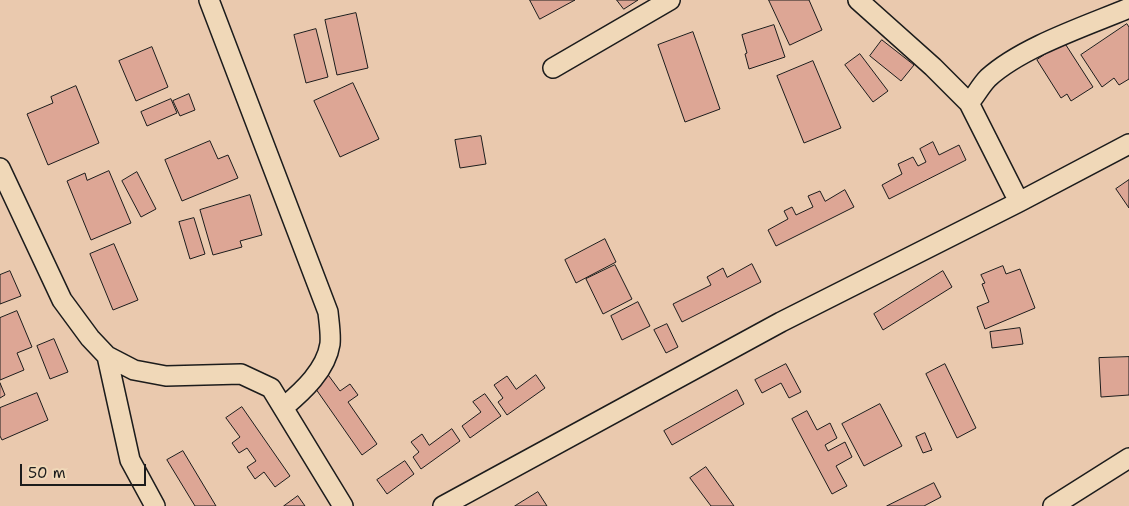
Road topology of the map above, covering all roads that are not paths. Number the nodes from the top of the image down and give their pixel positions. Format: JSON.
{"nodes":[{"id":1,"x":209,"y":0,"type":"edge"},
{"id":2,"x":670,"y":0,"type":"edge"},
{"id":3,"x":858,"y":0,"type":"edge"},
{"id":4,"x":1129,"y":8,"type":"edge"},
{"id":5,"x":554,"y":68,"type":"dead end"},
{"id":6,"x":970,"y":103,"type":"junction"},
{"id":7,"x":1129,"y":144,"type":"edge"},
{"id":8,"x":0,"y":168,"type":"edge"},
{"id":9,"x":1019,"y":202,"type":"junction"},
{"id":10,"x":107,"y":356,"type":"junction"},
{"id":11,"x":284,"y":407,"type":"junction"},
{"id":12,"x":1129,"y":458,"type":"edge"},
{"id":13,"x":155,"y":506,"type":"edge"},
{"id":14,"x":343,"y":506,"type":"edge"},
{"id":15,"x":443,"y":506,"type":"edge"},
{"id":16,"x":1053,"y":506,"type":"edge"}],
"edges":[{"from":1,"to":11,"type":"street"},
{"from":2,"to":5,"type":"street"},
{"from":3,"to":6,"type":"street"},
{"from":4,"to":6,"type":"street"},
{"from":6,"to":9,"type":"street"},
{"from":7,"to":9,"type":"street"},
{"from":8,"to":10,"type":"street"},
{"from":9,"to":15,"type":"street"},
{"from":10,"to":11,"type":"street"},
{"from":10,"to":13,"type":"street"},
{"from":11,"to":14,"type":"street"},
{"from":12,"to":16,"type":"street"}]}
